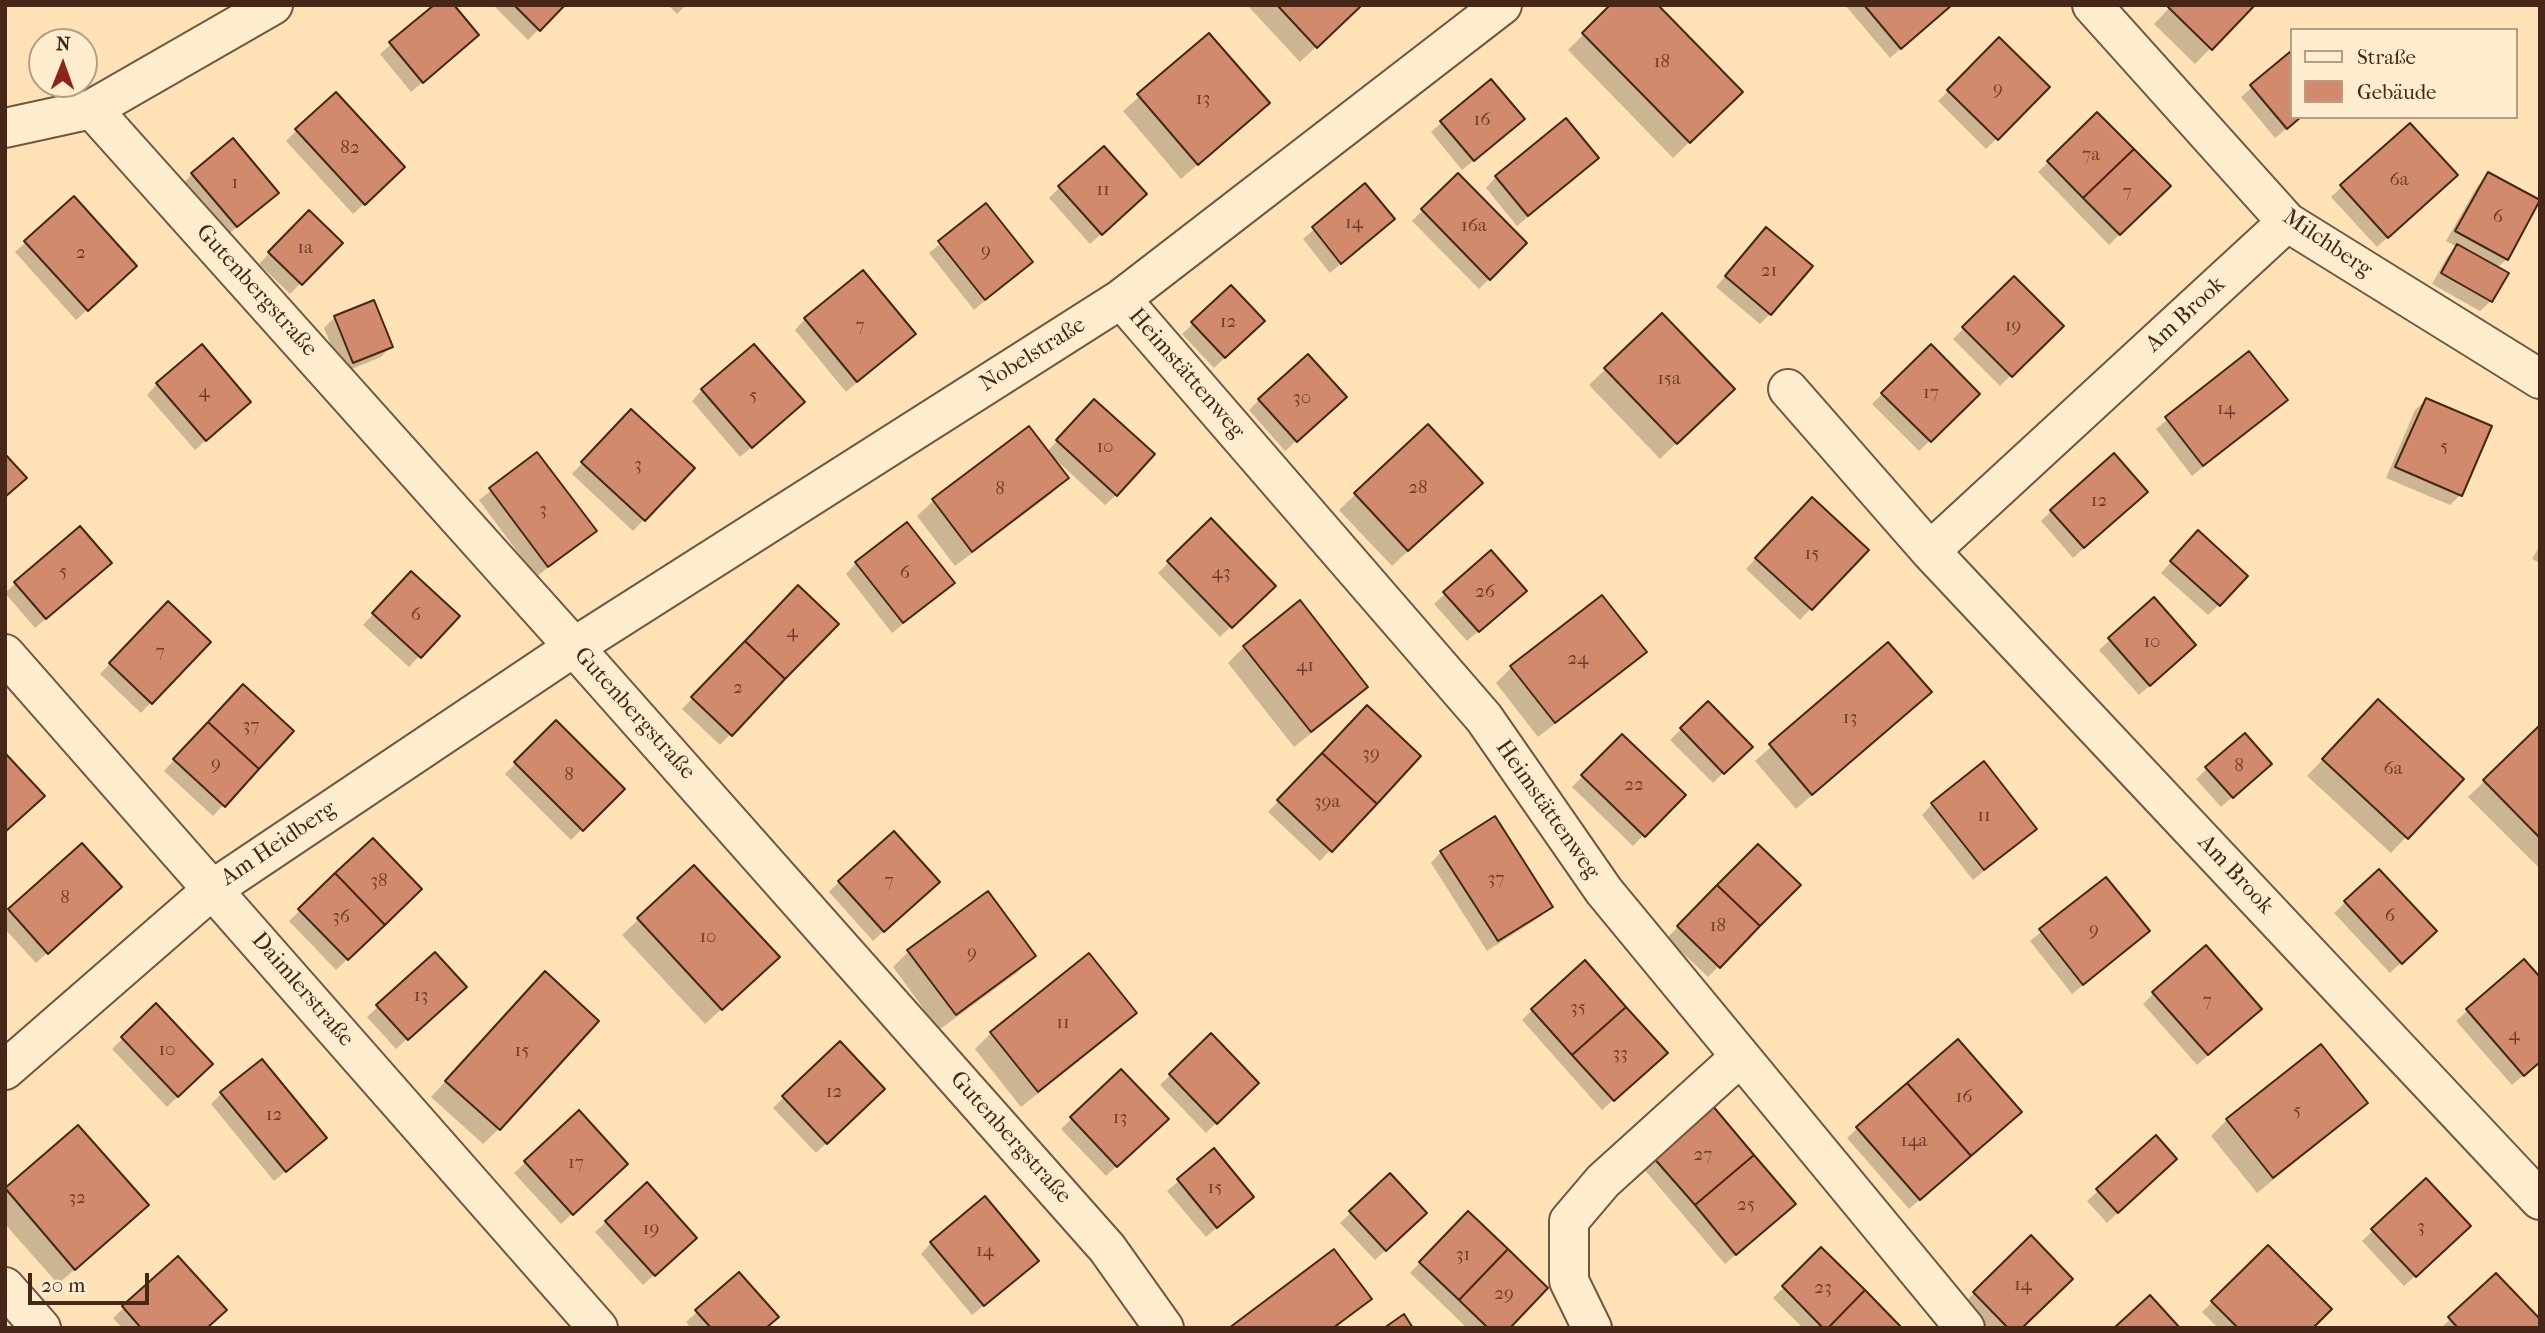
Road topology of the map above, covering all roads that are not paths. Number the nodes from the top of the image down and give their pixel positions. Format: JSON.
{"nodes":[{"id":1,"x":273,"y":5,"type":"edge"},
{"id":2,"x":1502,"y":5,"type":"edge"},
{"id":3,"x":2092,"y":5,"type":"edge"},
{"id":4,"x":92,"y":108,"type":"junction"},
{"id":5,"x":5,"y":128,"type":"edge"},
{"id":6,"x":2287,"y":222,"type":"junction"},
{"id":7,"x":1121,"y":299,"type":"junction"},
{"id":8,"x":2540,"y":379,"type":"edge"},
{"id":9,"x":1788,"y":389,"type":"dead end"},
{"id":10,"x":1930,"y":551,"type":"junction"},
{"id":11,"x":575,"y":647,"type":"junction"},
{"id":12,"x":5,"y":654,"type":"edge"},
{"id":13,"x":213,"y":889,"type":"junction"},
{"id":14,"x":1740,"y":1057,"type":"junction"},
{"id":15,"x":5,"y":1070,"type":"edge"},
{"id":16,"x":2540,"y":1200,"type":"edge"},
{"id":17,"x":5,"y":1287,"type":"edge"},
{"id":18,"x":41,"y":1328,"type":"edge"},
{"id":19,"x":598,"y":1328,"type":"edge"},
{"id":20,"x":1164,"y":1328,"type":"edge"},
{"id":21,"x":1592,"y":1328,"type":"edge"},
{"id":22,"x":1965,"y":1328,"type":"edge"}],
"edges":[{"from":1,"to":4,"type":"street"},
{"from":2,"to":7,"type":"street","name":"Nobelstraße"},
{"from":3,"to":6,"type":"street","name":"Milchberg"},
{"from":4,"to":5,"type":"street"},
{"from":4,"to":11,"type":"street","name":"Gutenbergstraße"},
{"from":6,"to":8,"type":"street","name":"Milchberg"},
{"from":6,"to":10,"type":"street","name":"Am Brook"},
{"from":7,"to":11,"type":"street","name":"Nobelstraße"},
{"from":7,"to":14,"type":"street","name":"Heimstättenweg"},
{"from":9,"to":10,"type":"street","name":"Am Brook"},
{"from":10,"to":16,"type":"street","name":"Am Brook"},
{"from":11,"to":13,"type":"street","name":"Am Heidberg"},
{"from":11,"to":20,"type":"street","name":"Gutenbergstraße"},
{"from":12,"to":13,"type":"street","name":"Daimlerstraße"},
{"from":13,"to":15,"type":"street","name":"Am Heidberg"},
{"from":13,"to":19,"type":"street","name":"Daimlerstraße"},
{"from":14,"to":21,"type":"street"},
{"from":14,"to":22,"type":"street","name":"Heimstättenweg"},
{"from":17,"to":18,"type":"street"}]}
